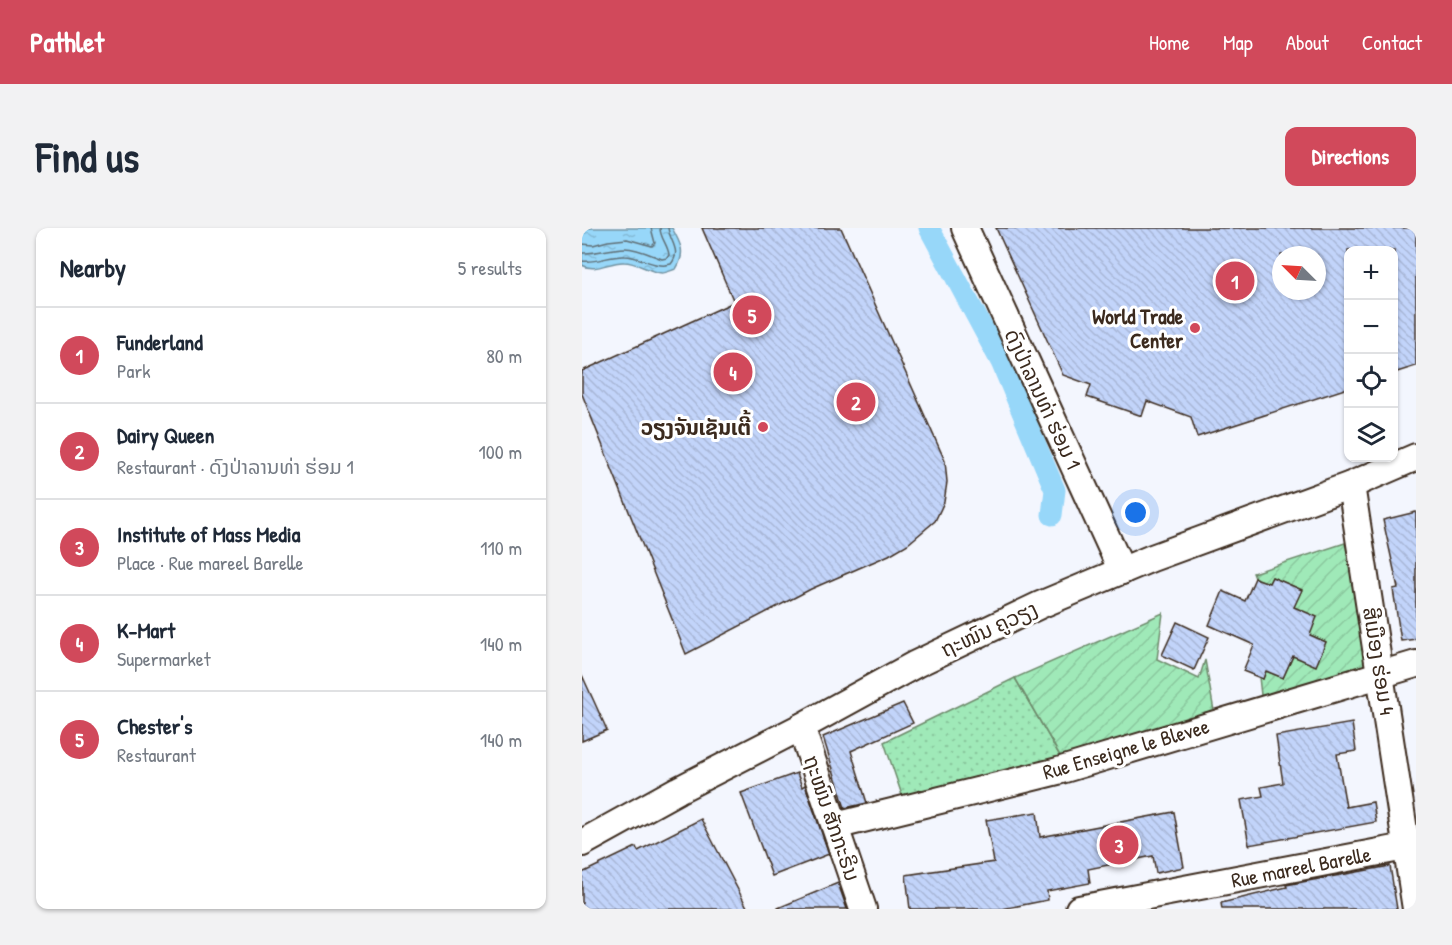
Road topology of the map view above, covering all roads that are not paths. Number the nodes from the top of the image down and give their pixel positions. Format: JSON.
{"nodes":[{"id":1,"x":965,"y":228,"type":"edge"},
{"id":2,"x":1416,"y":457,"type":"edge"},
{"id":3,"x":1351,"y":485,"type":"junction"},
{"id":4,"x":1122,"y":571,"type":"junction"},
{"id":5,"x":1416,"y":664,"type":"edge"},
{"id":6,"x":1381,"y":673,"type":"junction"},
{"id":7,"x":801,"y":727,"type":"junction"},
{"id":8,"x":835,"y":826,"type":"junction"},
{"id":9,"x":582,"y":843,"type":"edge"},
{"id":10,"x":1412,"y":846,"type":"edge"},
{"id":11,"x":863,"y":909,"type":"edge"},
{"id":12,"x":1079,"y":909,"type":"edge"},
{"id":13,"x":1416,"y":909,"type":"edge"}],
"edges":[{"from":1,"to":4,"type":"street","name":"ດົງປ່າລານທ່າ ຮ່ອມ 1"},
{"from":2,"to":3,"type":"street","name":"ຖະໜົນ ຄູວຽງ"},
{"from":3,"to":4,"type":"street","name":"ຖະໜົນ ຄູວຽງ"},
{"from":3,"to":6,"type":"street","name":"ສີເມືອງ ຮ່ອມ 4"},
{"from":4,"to":7,"type":"street","name":"ຖະໜົນ ຄູວຽງ"},
{"from":5,"to":6,"type":"street","name":"Rue Enseigne le Blevee"},
{"from":6,"to":8,"type":"street","name":"Rue Enseigne le Blevee"},
{"from":6,"to":10,"type":"street","name":"ສີເມືອງ ຮ່ອມ 4"},
{"from":7,"to":8,"type":"street","name":"ຖະໜົນ ສັກກະຣິນ"},
{"from":7,"to":9,"type":"street","name":"ຖະໜົນ ຄູວຽງ"},
{"from":8,"to":11,"type":"street","name":"ຖະໜົນ ສັກກະຣິນ"},
{"from":10,"to":12,"type":"street","name":"Rue mareel Barelle"},
{"from":10,"to":13,"type":"street","name":"ສີເມືອງ ຮ່ອມ 4"}]}
